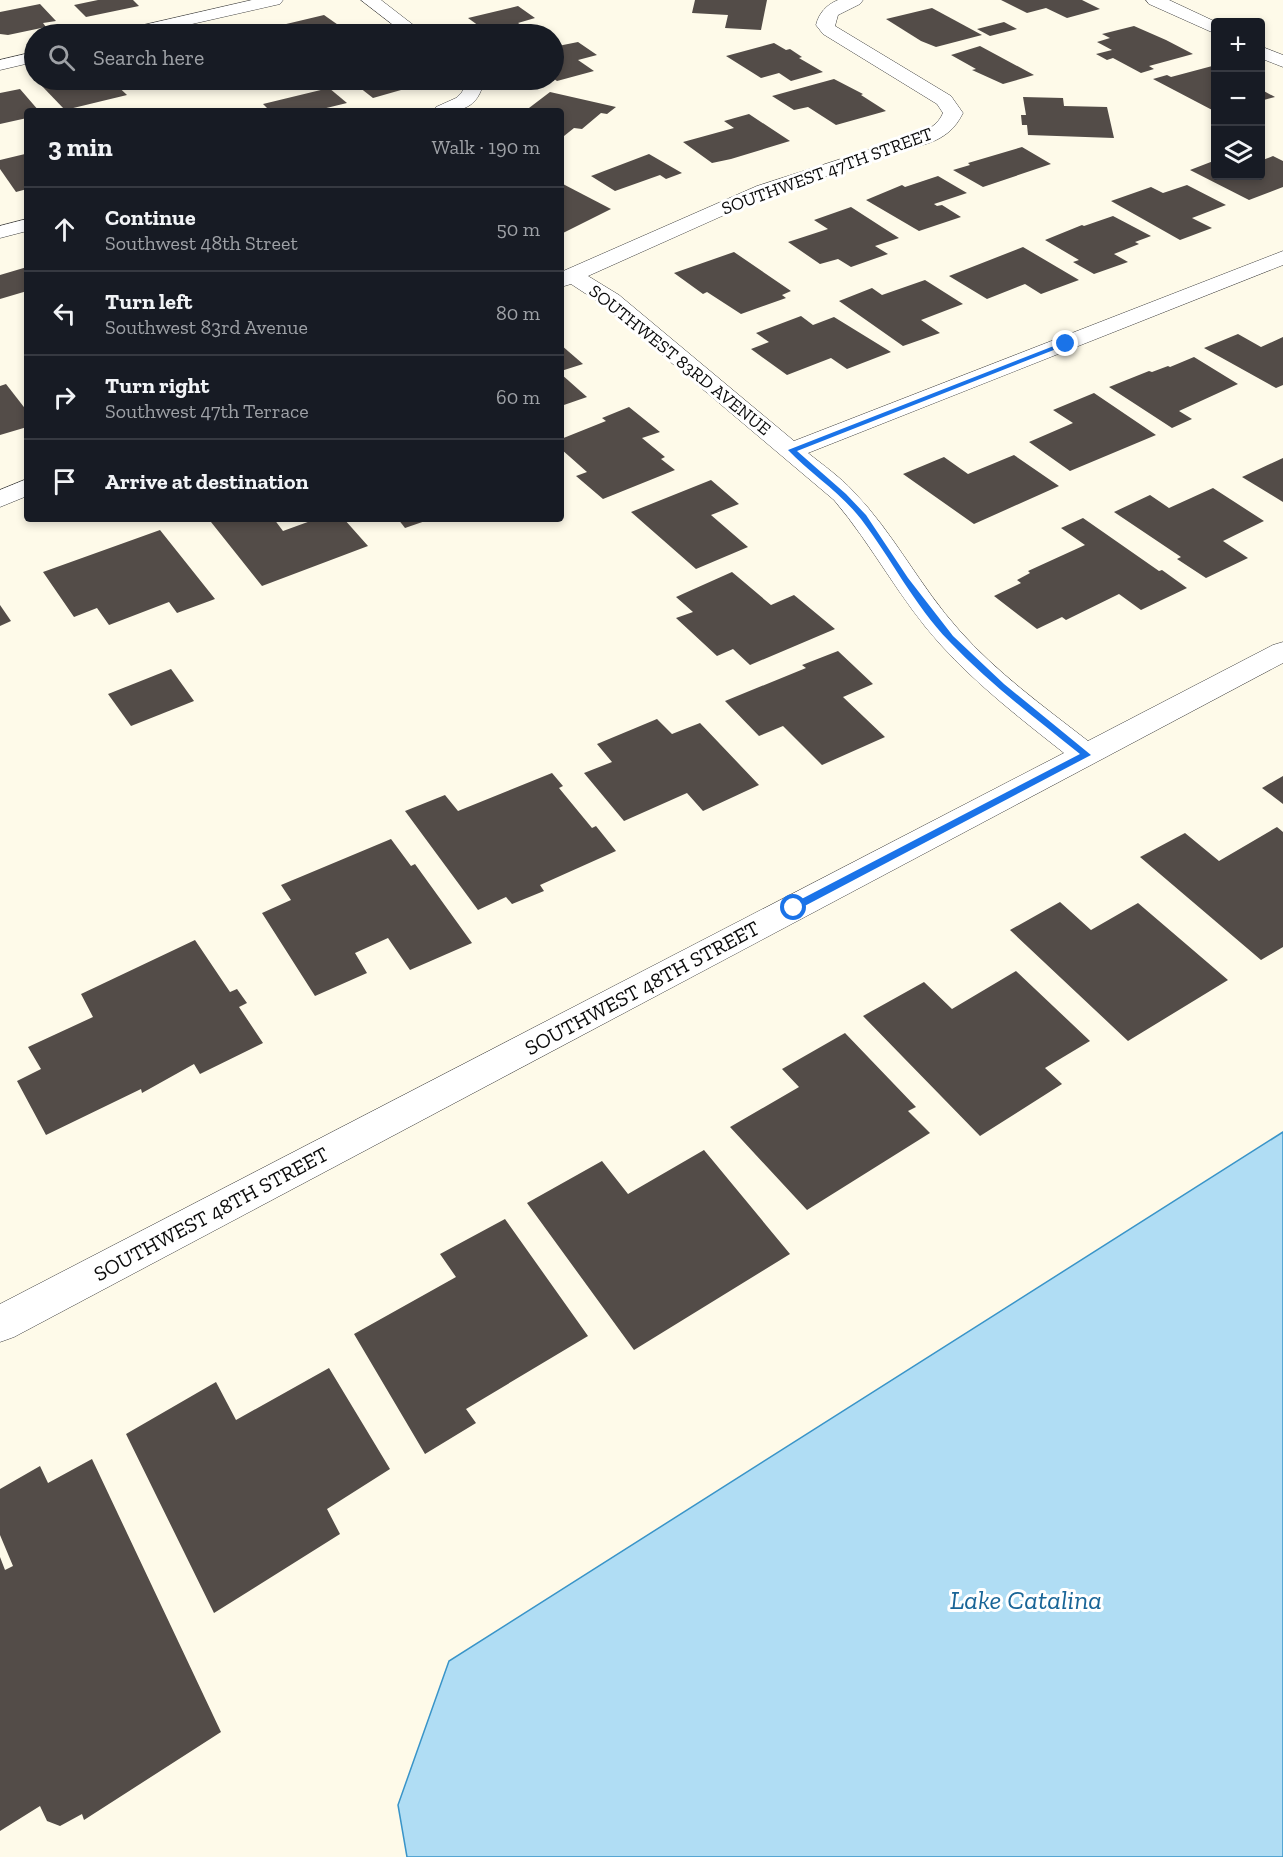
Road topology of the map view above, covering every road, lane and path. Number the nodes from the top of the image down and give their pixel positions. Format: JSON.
{"nodes":[{"id":1,"x":274,"y":0,"type":"edge"},
{"id":2,"x":370,"y":0,"type":"edge"},
{"id":3,"x":854,"y":0,"type":"edge"},
{"id":4,"x":1155,"y":0,"type":"edge"},
{"id":5,"x":171,"y":24,"type":"edge"},
{"id":6,"x":402,"y":24,"type":"edge"},
{"id":7,"x":1211,"y":27,"type":"edge"},
{"id":8,"x":1265,"y":53,"type":"edge"},
{"id":9,"x":24,"y":59,"type":"edge"},
{"id":10,"x":1283,"y":62,"type":"edge"},
{"id":11,"x":0,"y":65,"type":"edge"},
{"id":12,"x":473,"y":90,"type":"edge"},
{"id":13,"x":450,"y":108,"type":"edge"},
{"id":14,"x":24,"y":226,"type":"edge"},
{"id":15,"x":0,"y":232,"type":"edge"},
{"id":16,"x":1283,"y":257,"type":"edge"},
{"id":17,"x":567,"y":277,"type":"edge"},
{"id":18,"x":792,"y":450,"type":"junction"},
{"id":19,"x":24,"y":488,"type":"edge"},
{"id":20,"x":0,"y":499,"type":"edge"},
{"id":21,"x":1283,"y":651,"type":"edge"},
{"id":22,"x":1086,"y":755,"type":"junction"},
{"id":23,"x":0,"y":1324,"type":"edge"}],
"edges":[{"from":1,"to":5,"type":"street"},
{"from":2,"to":6,"type":"street"},
{"from":3,"to":17,"type":"street","name":"SOUTHWEST 47TH STREET"},
{"from":4,"to":7,"type":"street"},
{"from":8,"to":10,"type":"street"},
{"from":9,"to":11,"type":"street"},
{"from":12,"to":13,"type":"street"},
{"from":14,"to":15,"type":"street"},
{"from":16,"to":18,"type":"street"},
{"from":17,"to":18,"type":"street","name":"SOUTHWEST 83RD AVENUE"},
{"from":18,"to":22,"type":"street","name":"SOUTHWEST 83RD AVENUE"},
{"from":19,"to":20,"type":"street"},
{"from":21,"to":22,"type":"street","name":"SOUTHWEST 48TH STREET"},
{"from":22,"to":23,"type":"street","name":"SOUTHWEST 48TH STREET"}]}
